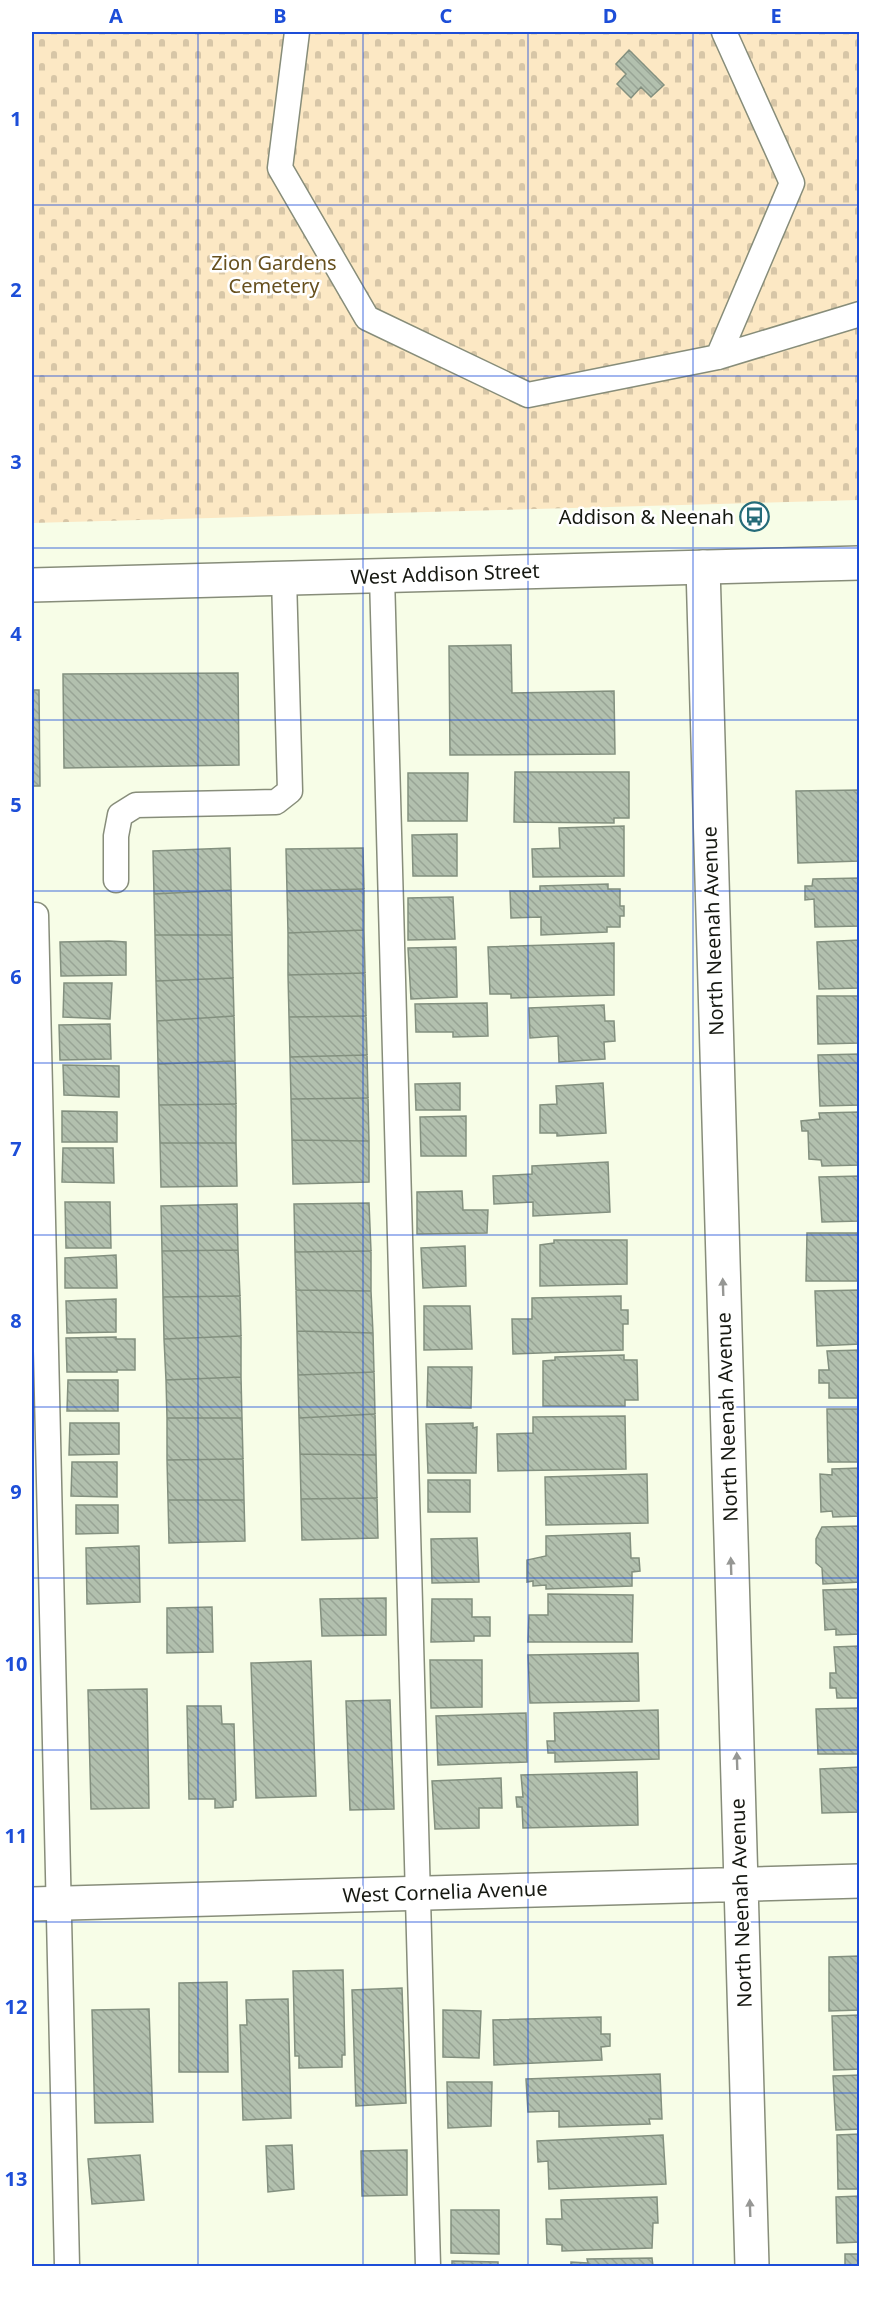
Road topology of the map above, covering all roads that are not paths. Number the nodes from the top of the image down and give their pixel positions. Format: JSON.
{"nodes":[{"id":1,"x":297,"y":32,"type":"edge"},
{"id":2,"x":724,"y":32,"type":"edge"},
{"id":3,"x":860,"y":314,"type":"edge"},
{"id":4,"x":718,"y":357,"type":"junction"},
{"id":5,"x":860,"y":563,"type":"edge"},
{"id":6,"x":703,"y":567,"type":"junction"},
{"id":7,"x":382,"y":576,"type":"junction"},
{"id":8,"x":284,"y":579,"type":"junction"},
{"id":9,"x":32,"y":585,"type":"edge"},
{"id":10,"x":116,"y":880,"type":"dead end"},
{"id":11,"x":32,"y":915,"type":"edge"},
{"id":12,"x":860,"y":1881,"type":"edge"},
{"id":13,"x":741,"y":1884,"type":"junction"},
{"id":14,"x":418,"y":1893,"type":"junction"},
{"id":15,"x":45,"y":1903,"type":"edge"},
{"id":16,"x":67,"y":2266,"type":"edge"},
{"id":17,"x":428,"y":2266,"type":"edge"},
{"id":18,"x":752,"y":2266,"type":"edge"}],
"edges":[{"from":1,"to":4,"type":"lane"},
{"from":2,"to":4,"type":"lane"},
{"from":3,"to":4,"type":"lane"},
{"from":5,"to":6,"type":"street","name":"West Addison Street"},
{"from":6,"to":7,"type":"street","name":"West Addison Street"},
{"from":13,"to":6,"type":"street","name":"North Neenah Avenue","one_way":true},
{"from":7,"to":8,"type":"street","name":"West Addison Street"},
{"from":7,"to":14,"type":"lane"},
{"from":8,"to":9,"type":"street","name":"West Addison Street"},
{"from":8,"to":10,"type":"lane"},
{"from":11,"to":15,"type":"lane"},
{"from":12,"to":13,"type":"street","name":"West Cornelia Avenue"},
{"from":13,"to":14,"type":"street","name":"West Cornelia Avenue"},
{"from":18,"to":13,"type":"street","name":"North Neenah Avenue","one_way":true},
{"from":14,"to":15,"type":"street","name":"West Cornelia Avenue"},
{"from":14,"to":17,"type":"lane"},
{"from":15,"to":16,"type":"lane"}]}
